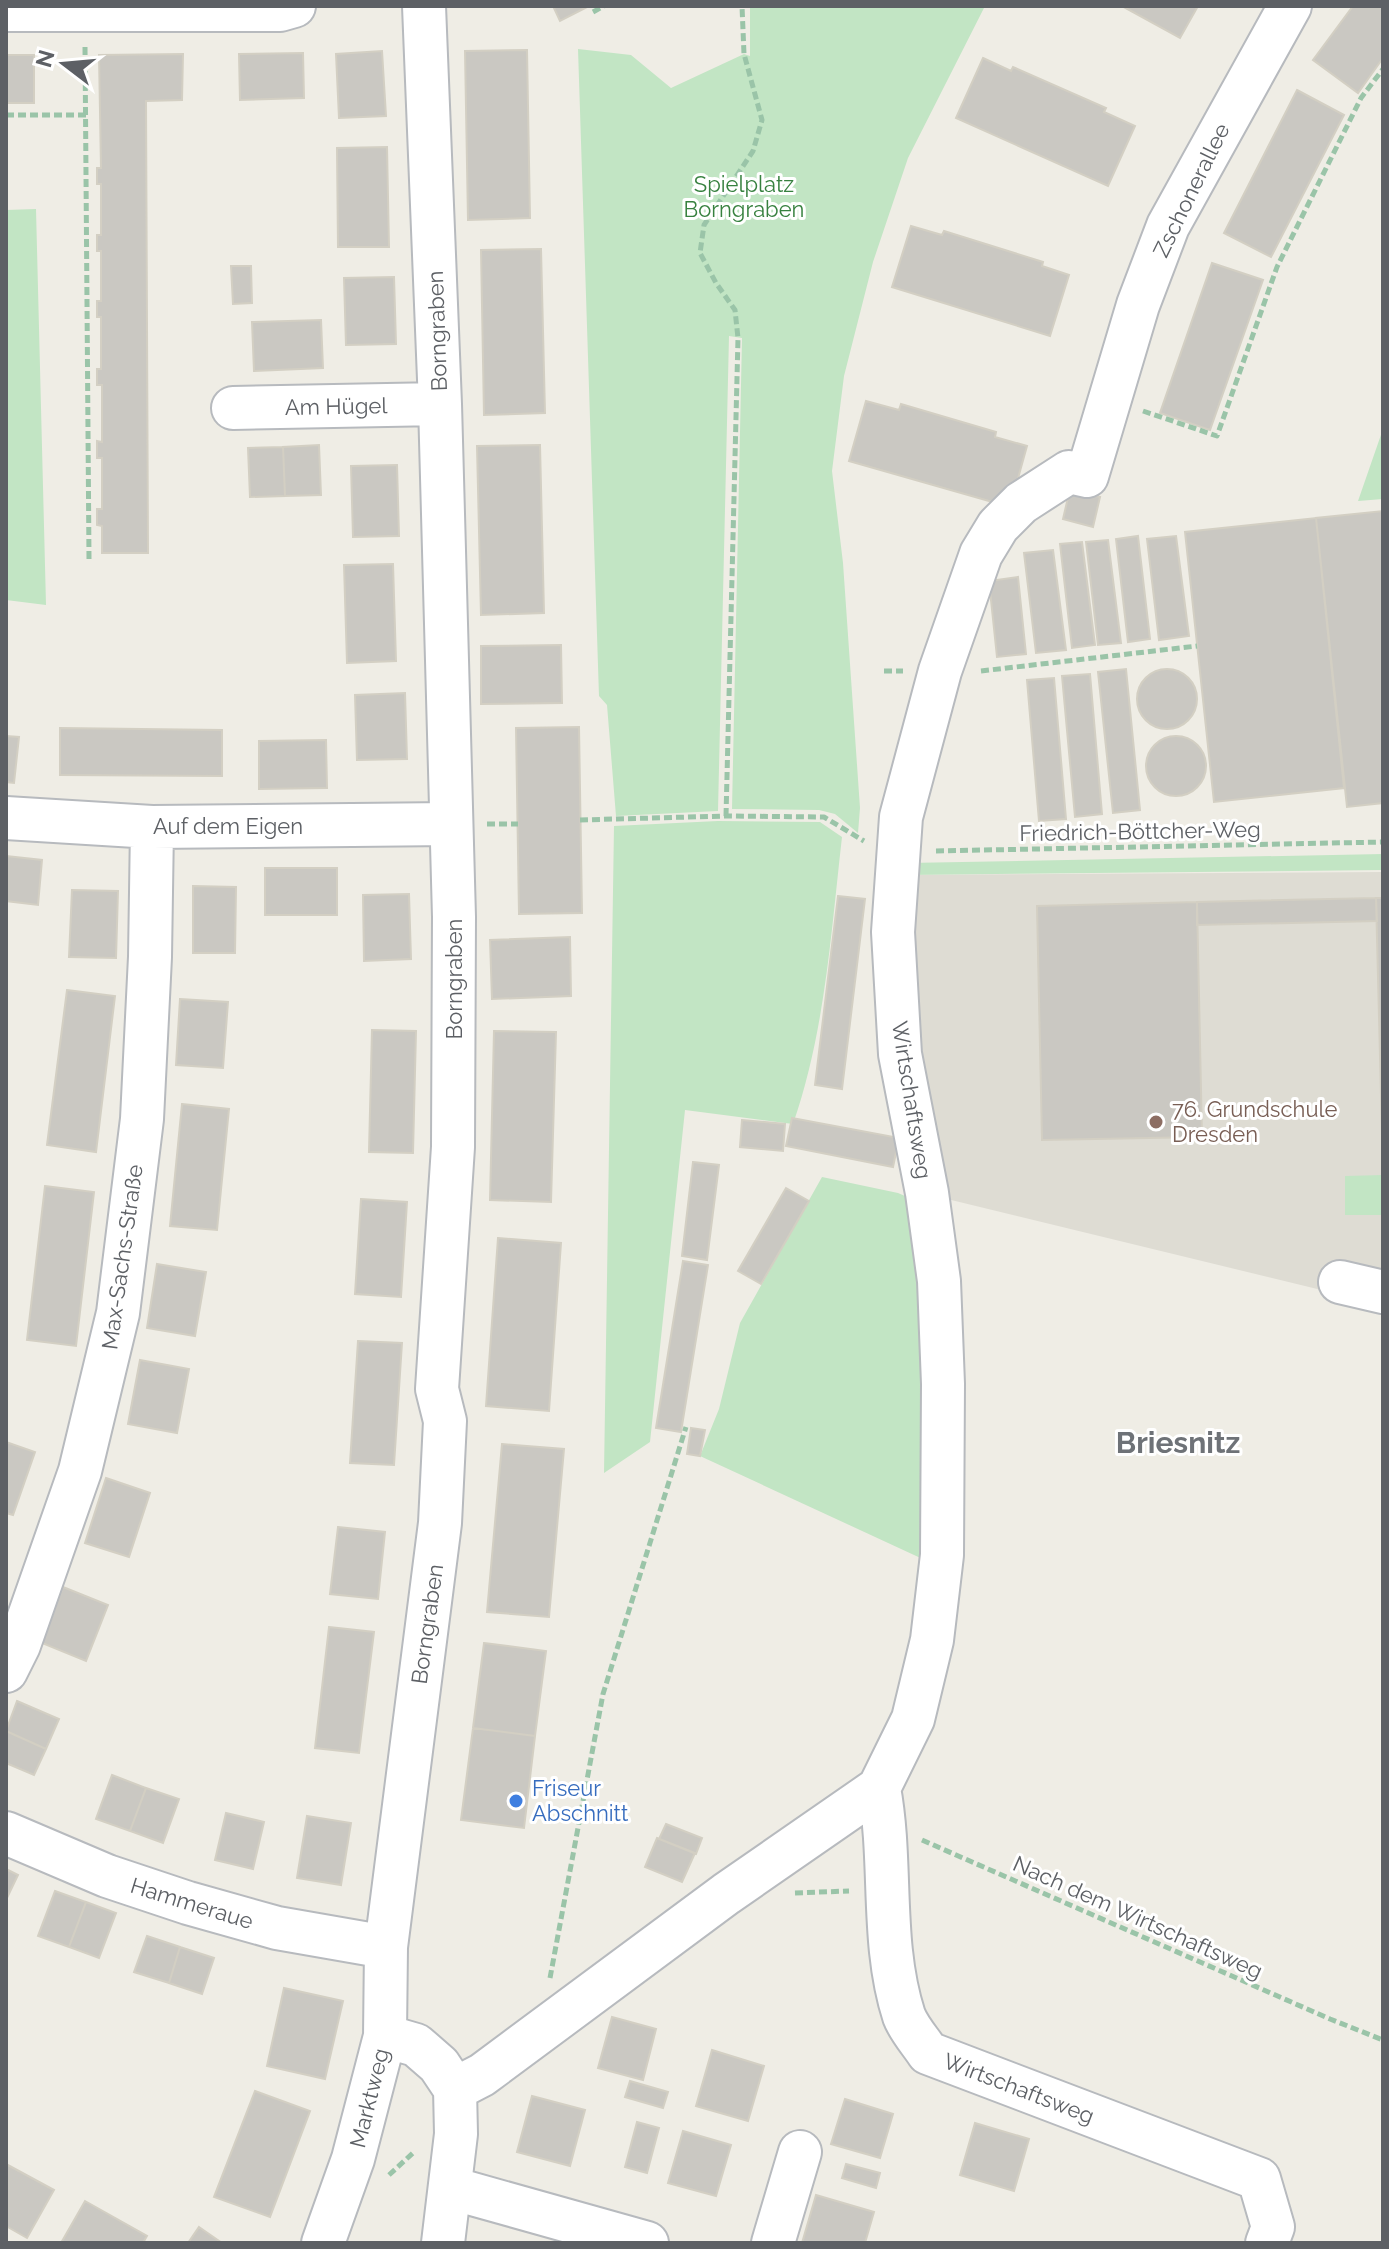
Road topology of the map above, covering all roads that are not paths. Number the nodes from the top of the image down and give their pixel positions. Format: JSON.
{"nodes":[{"id":1,"x":294,"y":6,"type":"edge"},
{"id":2,"x":424,"y":6,"type":"edge"},
{"id":3,"x":1290,"y":6,"type":"edge"},
{"id":4,"x":6,"y":10,"type":"edge"},
{"id":5,"x":440,"y":404,"type":"junction"},
{"id":6,"x":233,"y":408,"type":"dead end"},
{"id":7,"x":1087,"y":476,"type":"joint"},
{"id":8,"x":6,"y":818,"type":"edge"},
{"id":9,"x":450,"y":824,"type":"junction"},
{"id":10,"x":152,"y":827,"type":"junction"},
{"id":11,"x":1340,"y":1282,"type":"dead end"},
{"id":12,"x":1383,"y":1292,"type":"edge"},
{"id":13,"x":6,"y":1671,"type":"edge"},
{"id":14,"x":882,"y":1802,"type":"junction"},
{"id":15,"x":6,"y":1833,"type":"edge"},
{"id":16,"x":386,"y":1947,"type":"junction"},
{"id":17,"x":385,"y":2036,"type":"junction"},
{"id":18,"x":456,"y":2102,"type":"junction"},
{"id":19,"x":800,"y":2152,"type":"dead end"},
{"id":20,"x":451,"y":2188,"type":"junction"},
{"id":21,"x":323,"y":2243,"type":"edge"},
{"id":22,"x":443,"y":2243,"type":"edge"},
{"id":23,"x":647,"y":2243,"type":"edge"},
{"id":24,"x":773,"y":2243,"type":"edge"},
{"id":25,"x":1267,"y":2243,"type":"edge"}],
"edges":[{"from":1,"to":4,"type":"street"},
{"from":2,"to":5,"type":"street","name":"Borngraben"},
{"from":3,"to":7,"type":"street","name":"Zschonerallee"},
{"from":5,"to":6,"type":"street","name":"Am Hügel"},
{"from":5,"to":9,"type":"street","name":"Borngraben"},
{"from":7,"to":14,"type":"street","name":"Wirtschaftsweg"},
{"from":8,"to":10,"type":"street","name":"Auf dem Eigen"},
{"from":9,"to":10,"type":"street","name":"Auf dem Eigen"},
{"from":9,"to":16,"type":"street","name":"Borngraben"},
{"from":10,"to":13,"type":"street","name":"Max-Sachs-Straße"},
{"from":11,"to":12,"type":"street"},
{"from":14,"to":18,"type":"street","name":"Wirtschaftsweg"},
{"from":14,"to":25,"type":"street","name":"Wirtschaftsweg"},
{"from":15,"to":16,"type":"street","name":"Hammeraue"},
{"from":16,"to":17,"type":"street","name":"Marktweg"},
{"from":17,"to":18,"type":"street"},
{"from":17,"to":21,"type":"street","name":"Marktweg"},
{"from":18,"to":20,"type":"street"},
{"from":19,"to":24,"type":"street"},
{"from":20,"to":22,"type":"street"},
{"from":20,"to":23,"type":"street"}]}
